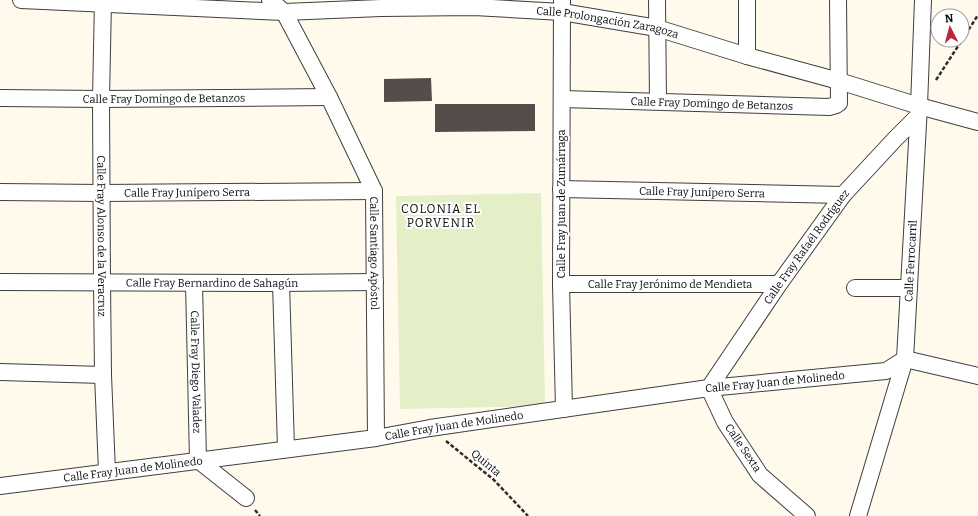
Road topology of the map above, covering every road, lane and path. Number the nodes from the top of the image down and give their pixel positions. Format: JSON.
{"nodes":[{"id":1,"x":21,"y":0,"type":"edge"},
{"id":2,"x":270,"y":0,"type":"edge"},
{"id":3,"x":657,"y":0,"type":"edge"},
{"id":4,"x":747,"y":0,"type":"edge"},
{"id":5,"x":838,"y":0,"type":"edge"},
{"id":6,"x":923,"y":0,"type":"edge"},
{"id":7,"x":103,"y":2,"type":"edge"},
{"id":8,"x":381,"y":4,"type":"edge"},
{"id":9,"x":474,"y":4,"type":"edge"},
{"id":10,"x":284,"y":6,"type":"edge"},
{"id":11,"x":562,"y":6,"type":"edge"},
{"id":12,"x":978,"y":15,"type":"edge"},
{"id":13,"x":657,"y":28,"type":"junction"},
{"id":14,"x":970,"y":28,"type":"edge"},
{"id":15,"x":957,"y":48,"type":"edge"},
{"id":16,"x":747,"y":56,"type":"junction"},
{"id":17,"x":839,"y":81,"type":"junction"},
{"id":18,"x":932,"y":86,"type":"dead end"},
{"id":19,"x":329,"y":97,"type":"junction"},
{"id":20,"x":0,"y":98,"type":"edge"},
{"id":21,"x":562,"y":98,"type":"junction"},
{"id":22,"x":101,"y":99,"type":"junction"},
{"id":23,"x":658,"y":101,"type":"junction"},
{"id":24,"x":918,"y":111,"type":"junction"},
{"id":25,"x":978,"y":122,"type":"edge"},
{"id":26,"x":561,"y":189,"type":"junction"},
{"id":27,"x":374,"y":191,"type":"junction"},
{"id":28,"x":0,"y":192,"type":"edge"},
{"id":29,"x":102,"y":193,"type":"junction"},
{"id":30,"x":843,"y":195,"type":"junction"},
{"id":31,"x":0,"y":282,"type":"edge"},
{"id":32,"x":375,"y":282,"type":"junction"},
{"id":33,"x":102,"y":283,"type":"junction"},
{"id":34,"x":194,"y":283,"type":"junction"},
{"id":35,"x":281,"y":283,"type":"junction"},
{"id":36,"x":561,"y":284,"type":"junction"},
{"id":37,"x":779,"y":284,"type":"junction"},
{"id":38,"x":856,"y":288,"type":"dead end"},
{"id":39,"x":909,"y":288,"type":"junction"},
{"id":40,"x":905,"y":359,"type":"junction"},
{"id":41,"x":0,"y":372,"type":"edge"},
{"id":42,"x":103,"y":375,"type":"junction"},
{"id":43,"x":978,"y":376,"type":"edge"},
{"id":44,"x":709,"y":388,"type":"junction"},
{"id":45,"x":564,"y":409,"type":"junction"},
{"id":46,"x":430,"y":428,"type":"junction"},
{"id":47,"x":376,"y":438,"type":"junction"},
{"id":48,"x":286,"y":449,"type":"junction"},
{"id":49,"x":198,"y":460,"type":"junction"},
{"id":50,"x":107,"y":472,"type":"junction"},
{"id":51,"x":0,"y":486,"type":"edge"},
{"id":52,"x":246,"y":498,"type":"dead end"},
{"id":53,"x":528,"y":516,"type":"edge"},
{"id":54,"x":807,"y":516,"type":"edge"},
{"id":55,"x":858,"y":516,"type":"edge"}],
"edges":[{"from":1,"to":7,"type":"street","name":"Calle Prolongación Zaragoza"},
{"from":2,"to":10,"type":"street","name":"Calle Santiago Apóstol"},
{"from":3,"to":13,"type":"street"},
{"from":4,"to":16,"type":"street"},
{"from":5,"to":17,"type":"street"},
{"from":6,"to":24,"type":"street","name":"Calle Ferrocarril"},
{"from":7,"to":10,"type":"street","name":"Calle Prolongación Zaragoza"},
{"from":7,"to":22,"type":"street","name":"Calle Fray Alonso de la Veracruz"},
{"from":8,"to":9,"type":"street","name":"Calle Prolongación Zaragoza"},
{"from":8,"to":10,"type":"street","name":"Calle Prolongación Zaragoza"},
{"from":9,"to":11,"type":"street","name":"Calle Prolongación Zaragoza"},
{"from":10,"to":19,"type":"street","name":"Calle Santiago Apóstol"},
{"from":11,"to":13,"type":"street","name":"Calle Prolongación Zaragoza"},
{"from":11,"to":21,"type":"street","name":"Calle Fray Juan de Zumárraga"},
{"from":12,"to":14,"type":"path"},
{"from":13,"to":16,"type":"street","name":"Calle Prolongación Zaragoza"},
{"from":13,"to":23,"type":"street"},
{"from":15,"to":18,"type":"path"},
{"from":16,"to":17,"type":"street","name":"Calle Prolongación Zaragoza"},
{"from":17,"to":23,"type":"street","name":"Calle Fray Domingo de Betanzos"},
{"from":17,"to":24,"type":"street","name":"Calle Prolongación Zaragoza"},
{"from":19,"to":22,"type":"street","name":"Calle Fray Domingo de Betanzos"},
{"from":19,"to":27,"type":"street","name":"Calle Santiago Apóstol"},
{"from":20,"to":22,"type":"street","name":"Calle Fray Domingo de Betanzos"},
{"from":21,"to":23,"type":"street","name":"Calle Fray Domingo de Betanzos"},
{"from":21,"to":26,"type":"street","name":"Calle Fray Juan de Zumárraga"},
{"from":22,"to":29,"type":"street","name":"Calle Fray Alonso de la Veracruz"},
{"from":24,"to":25,"type":"street","name":"Calle Prolongación Zaragoza"},
{"from":24,"to":30,"type":"street","name":"Calle Fray Rafaél Rodríguez"},
{"from":24,"to":39,"type":"street","name":"Calle Ferrocarril"},
{"from":26,"to":30,"type":"street","name":"Calle Fray Junípero Serra"},
{"from":26,"to":36,"type":"street","name":"Calle Fray Juan de Zumárraga"},
{"from":27,"to":29,"type":"street","name":"Calle Fray Junípero Serra"},
{"from":27,"to":32,"type":"street","name":"Calle Santiago Apóstol"},
{"from":28,"to":29,"type":"street","name":"Calle Fray Junípero Serra"},
{"from":29,"to":33,"type":"street","name":"Calle Fray Alonso de la Veracruz"},
{"from":30,"to":37,"type":"street","name":"Calle Fray Rafaél Rodríguez"},
{"from":31,"to":33,"type":"street","name":"Calle Fray Bernardino de Sahagún"},
{"from":32,"to":35,"type":"street","name":"Calle Fray Bernardino de Sahagún"},
{"from":32,"to":47,"type":"street","name":"Calle Santiago Apóstol"},
{"from":33,"to":34,"type":"street","name":"Calle Fray Bernardino de Sahagún"},
{"from":33,"to":42,"type":"street","name":"Calle Fray Alonso de la Veracruz"},
{"from":34,"to":35,"type":"street","name":"Calle Fray Bernardino de Sahagún"},
{"from":34,"to":49,"type":"street","name":"Calle Fray Diego Valadez"},
{"from":35,"to":48,"type":"street"},
{"from":36,"to":37,"type":"street","name":"Calle Fray Jerónimo de Mendieta"},
{"from":36,"to":45,"type":"street","name":"Calle Fray Juan de Zumárraga"},
{"from":37,"to":44,"type":"street","name":"Calle Fray Rafaél Rodríguez"},
{"from":38,"to":39,"type":"street"},
{"from":39,"to":40,"type":"street","name":"Calle Ferrocarril"},
{"from":40,"to":43,"type":"street"},
{"from":40,"to":44,"type":"street","name":"Calle Fray Juan de Molinedo"},
{"from":40,"to":55,"type":"street","name":"Calle Ferrocarril"},
{"from":41,"to":42,"type":"street"},
{"from":42,"to":50,"type":"street","name":"Calle Fray Alonso de la Veracruz"},
{"from":44,"to":45,"type":"street","name":"Calle Fray Juan de Molinedo"},
{"from":44,"to":54,"type":"street","name":"Calle Sexta"},
{"from":45,"to":46,"type":"street","name":"Calle Fray Juan de Molinedo"},
{"from":46,"to":47,"type":"street","name":"Calle Fray Juan de Molinedo"},
{"from":46,"to":53,"type":"path","name":"Quinta"},
{"from":47,"to":48,"type":"street","name":"Calle Fray Juan de Molinedo"},
{"from":48,"to":49,"type":"street","name":"Calle Fray Juan de Molinedo"},
{"from":49,"to":50,"type":"street","name":"Calle Fray Juan de Molinedo"},
{"from":49,"to":52,"type":"street"},
{"from":50,"to":51,"type":"street","name":"Calle Fray Juan de Molinedo"}]}
